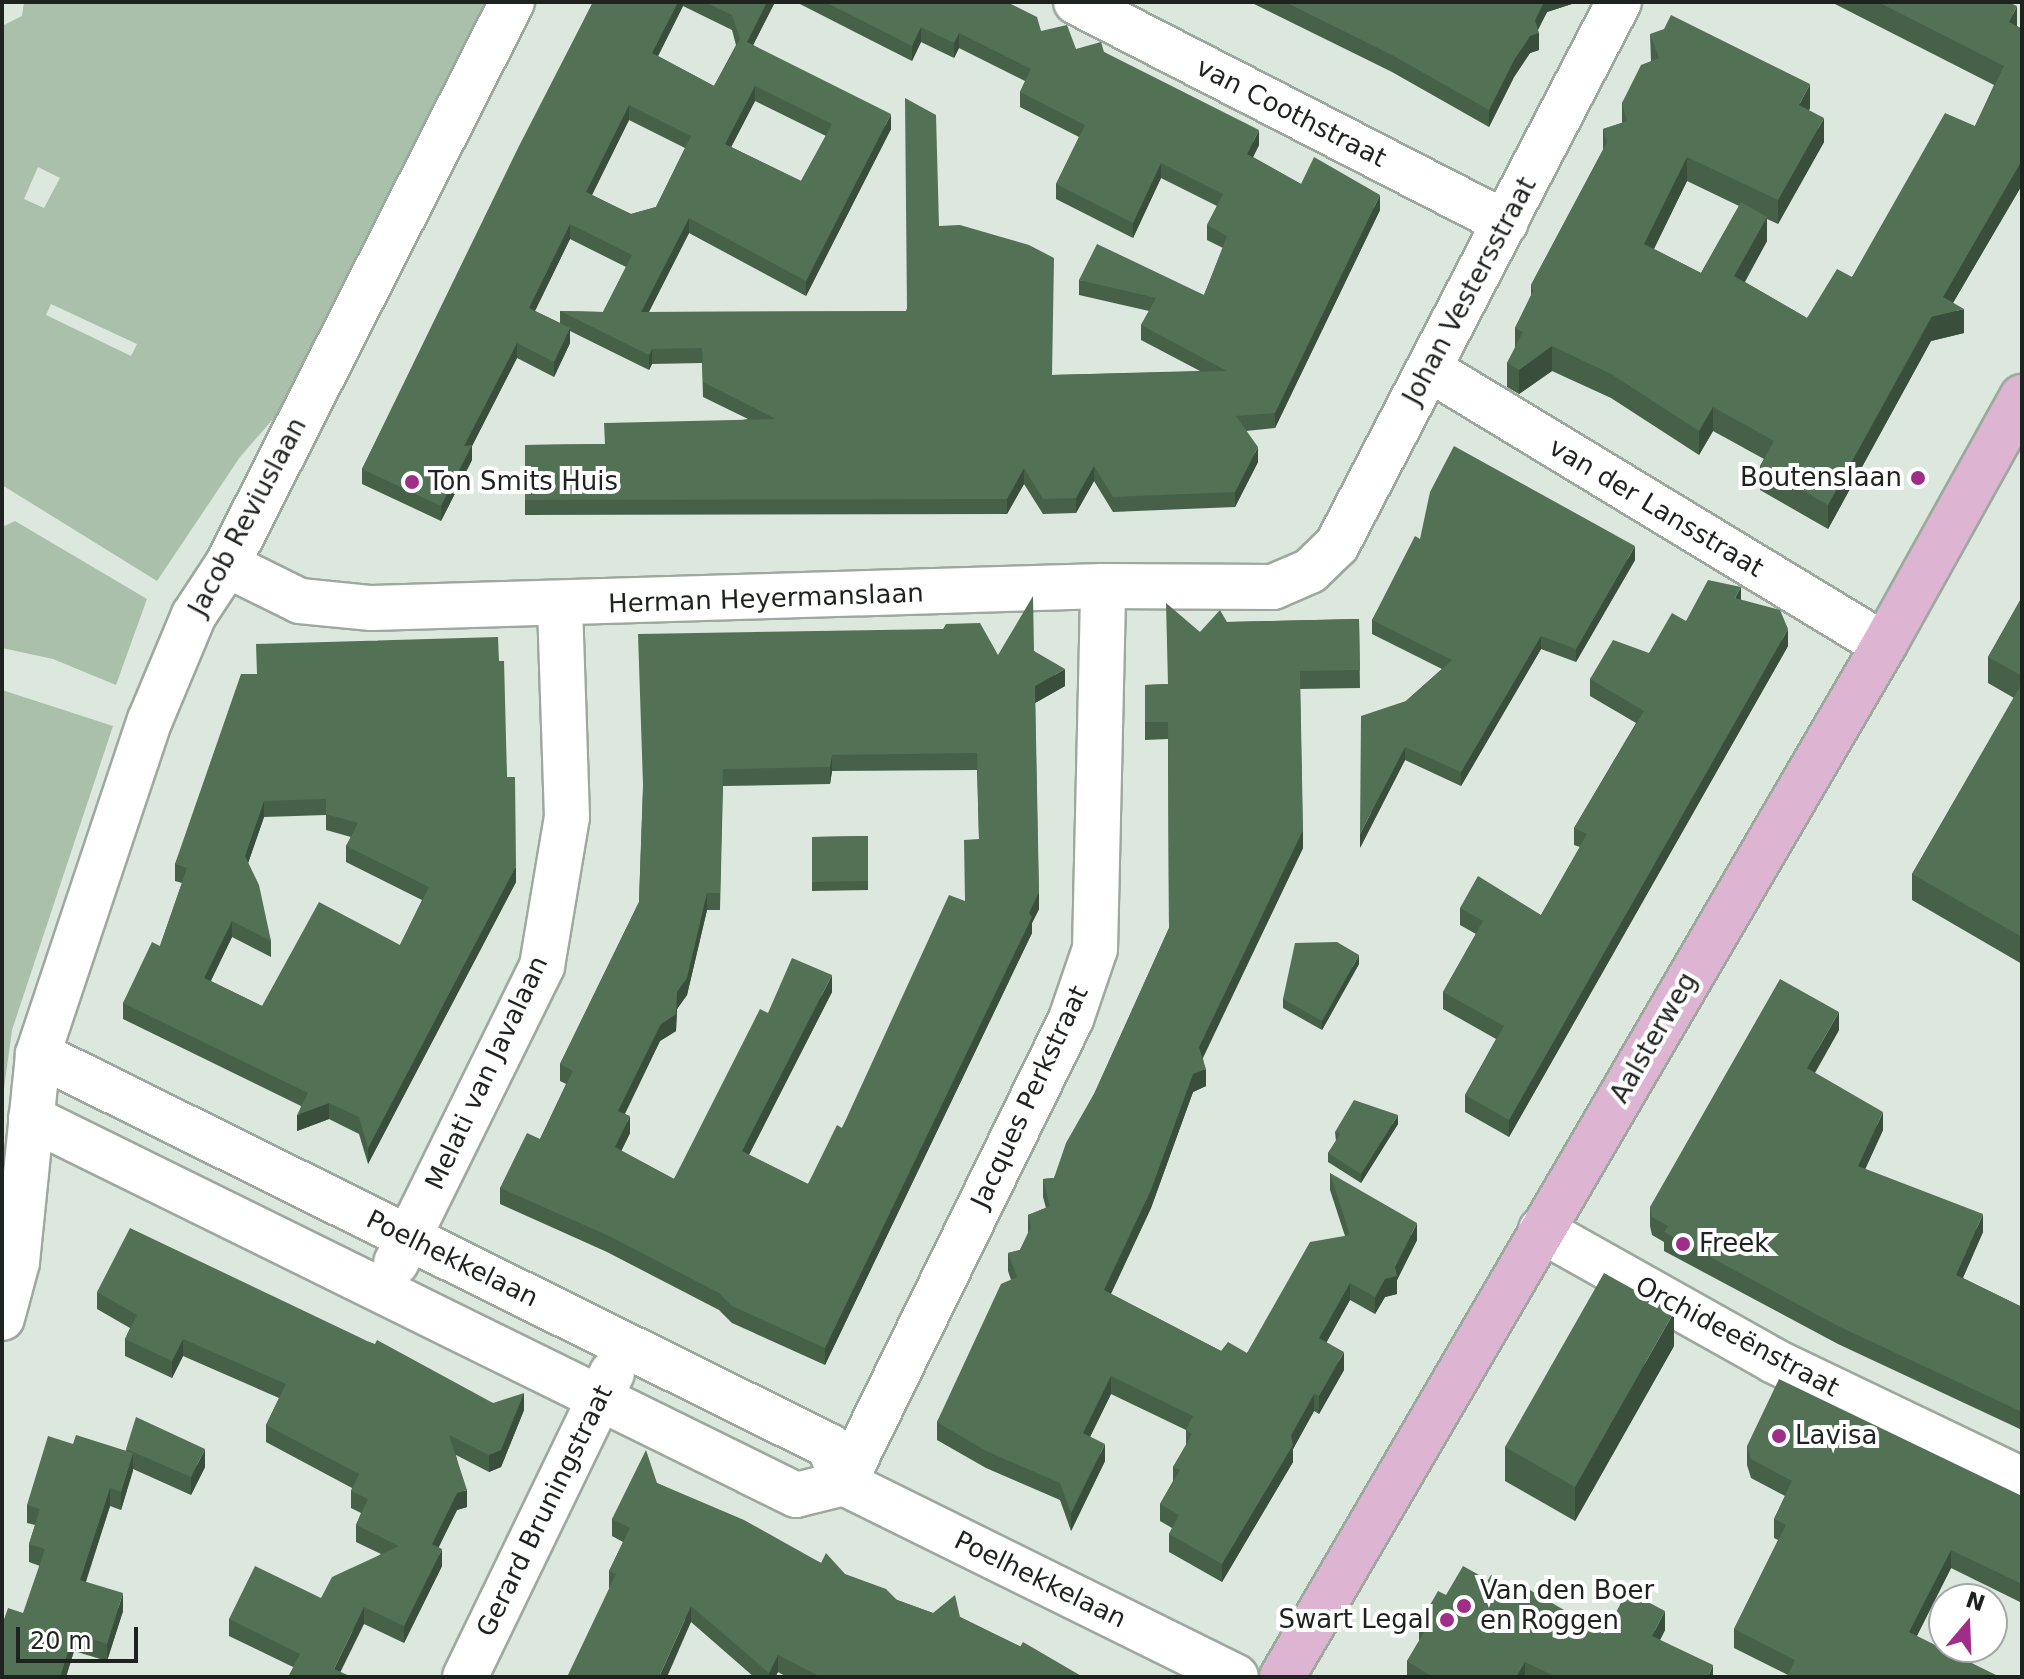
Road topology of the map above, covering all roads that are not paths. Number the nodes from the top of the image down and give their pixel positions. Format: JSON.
{"nodes":[{"id":1,"x":512,"y":2,"type":"edge"},
{"id":2,"x":1076,"y":2,"type":"edge"},
{"id":3,"x":1619,"y":2,"type":"edge"},
{"id":4,"x":1506,"y":223,"type":"junction"},
{"id":5,"x":1429,"y":369,"type":"junction"},
{"id":6,"x":2022,"y":397,"type":"edge"},
{"id":7,"x":227,"y":565,"type":"junction"},
{"id":8,"x":1310,"y":571,"type":"joint"},
{"id":9,"x":1103,"y":586,"type":"junction"},
{"id":10,"x":560,"y":606,"type":"junction"},
{"id":11,"x":1884,"y":645,"type":"junction"},
{"id":12,"x":38,"y":1054,"type":"junction"},
{"id":13,"x":31,"y":1118,"type":"junction"},
{"id":14,"x":1541,"y":1230,"type":"junction"},
{"id":15,"x":408,"y":1237,"type":"junction"},
{"id":16,"x":382,"y":1291,"type":"junction"},
{"id":17,"x":2,"y":1318,"type":"edge"},
{"id":18,"x":626,"y":1345,"type":"junction"},
{"id":19,"x":599,"y":1398,"type":"junction"},
{"id":20,"x":2022,"y":1480,"type":"edge"},
{"id":21,"x":844,"y":1483,"type":"junction"},
{"id":22,"x":465,"y":1677,"type":"edge"},
{"id":23,"x":1236,"y":1677,"type":"edge"},
{"id":24,"x":1282,"y":1677,"type":"edge"}],
"edges":[{"from":1,"to":7,"type":"street","name":"Jacob Reviuslaan"},
{"from":2,"to":4,"type":"street","name":"van Coothstraat"},
{"from":3,"to":4,"type":"street","name":"Johan Vestersstraat"},
{"from":4,"to":5,"type":"street","name":"Johan Vestersstraat"},
{"from":5,"to":8,"type":"street","name":"Johan Vestersstraat"},
{"from":5,"to":11,"type":"street","name":"van der Lansstraat"},
{"from":6,"to":11,"type":"main road","name":"Aalsterweg"},
{"from":7,"to":10,"type":"street","name":"Herman Heyermanslaan"},
{"from":7,"to":12,"type":"street","name":"Jacob Reviuslaan"},
{"from":8,"to":9,"type":"street","name":"Herman Heyermanslaan"},
{"from":9,"to":10,"type":"street","name":"Herman Heyermanslaan"},
{"from":9,"to":21,"type":"street","name":"Jacques Perkstraat"},
{"from":10,"to":15,"type":"street","name":"Melati van Javalaan"},
{"from":11,"to":14,"type":"main road","name":"Aalsterweg"},
{"from":12,"to":13,"type":"street","name":"Jacob Reviuslaan"},
{"from":12,"to":15,"type":"street","name":"Poelhekkelaan"},
{"from":13,"to":16,"type":"street"},
{"from":13,"to":17,"type":"street","name":"Jacob Reviuslaan"},
{"from":14,"to":20,"type":"street","name":"Orchideeënstraat"},
{"from":14,"to":24,"type":"main road","name":"Aalsterweg"},
{"from":15,"to":16,"type":"street","name":"Melati van Javalaan"},
{"from":15,"to":18,"type":"street","name":"Poelhekkelaan"},
{"from":16,"to":19,"type":"street"},
{"from":18,"to":19,"type":"street","name":"Gerard Bruningstraat"},
{"from":18,"to":21,"type":"street","name":"Poelhekkelaan"},
{"from":19,"to":21,"type":"street"},
{"from":19,"to":22,"type":"street","name":"Gerard Bruningstraat"},
{"from":21,"to":23,"type":"street","name":"Poelhekkelaan"}]}
